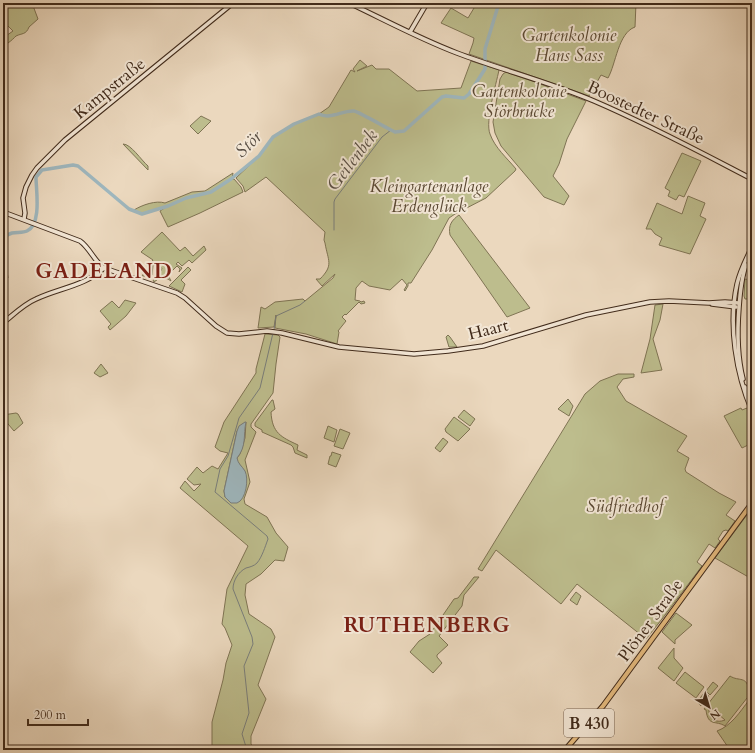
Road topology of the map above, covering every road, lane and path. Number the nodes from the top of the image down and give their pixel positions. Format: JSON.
{"nodes":[{"id":1,"x":233,"y":3,"type":"edge"},
{"id":2,"x":349,"y":3,"type":"edge"},
{"id":3,"x":427,"y":3,"type":"edge"},
{"id":4,"x":410,"y":32,"type":"junction"},
{"id":5,"x":752,"y":179,"type":"edge"},
{"id":6,"x":23,"y":210,"type":"junction"},
{"id":7,"x":3,"y":212,"type":"edge"},
{"id":8,"x":16,"y":216,"type":"junction"},
{"id":9,"x":24,"y":219,"type":"junction"},
{"id":10,"x":752,"y":247,"type":"edge"},
{"id":11,"x":752,"y":253,"type":"edge"},
{"id":12,"x":104,"y":268,"type":"junction"},
{"id":13,"x":736,"y":297,"type":"junction"},
{"id":14,"x":725,"y":302,"type":"junction"},
{"id":15,"x":709,"y":304,"type":"junction"},
{"id":16,"x":737,"y":305,"type":"junction"},
{"id":17,"x":3,"y":323,"type":"edge"},
{"id":18,"x":752,"y":405,"type":"edge"},
{"id":19,"x":752,"y":411,"type":"edge"},
{"id":20,"x":752,"y":503,"type":"edge"},
{"id":21,"x":565,"y":750,"type":"edge"}],
"edges":[{"from":1,"to":6,"type":"main road","name":"Kampstraße"},
{"from":2,"to":4,"type":"main road","name":"Boostedter Straße"},
{"from":3,"to":4,"type":"main road"},
{"from":4,"to":5,"type":"main road","name":"Boostedter Straße"},
{"from":6,"to":8,"type":"main road"},
{"from":6,"to":9,"type":"main road","name":"Kampstraße"},
{"from":7,"to":8,"type":"main road"},
{"from":8,"to":9,"type":"main road"},
{"from":9,"to":12,"type":"main road"},
{"from":10,"to":13,"type":"main road"},
{"from":11,"to":16,"type":"main road"},
{"from":12,"to":15,"type":"main road","name":"Haart"},
{"from":12,"to":17,"type":"main road"},
{"from":13,"to":14,"type":"main road"},
{"from":13,"to":16,"type":"main road"},
{"from":14,"to":15,"type":"main road","name":"Haart"},
{"from":14,"to":16,"type":"main road","name":"Haart"},
{"from":15,"to":16,"type":"main road","name":"Haart"},
{"from":16,"to":18,"type":"main road"},
{"from":16,"to":19,"type":"main road"},
{"from":20,"to":21,"type":"main road","name":"Plöner Straße","number":"B 430"}]}
